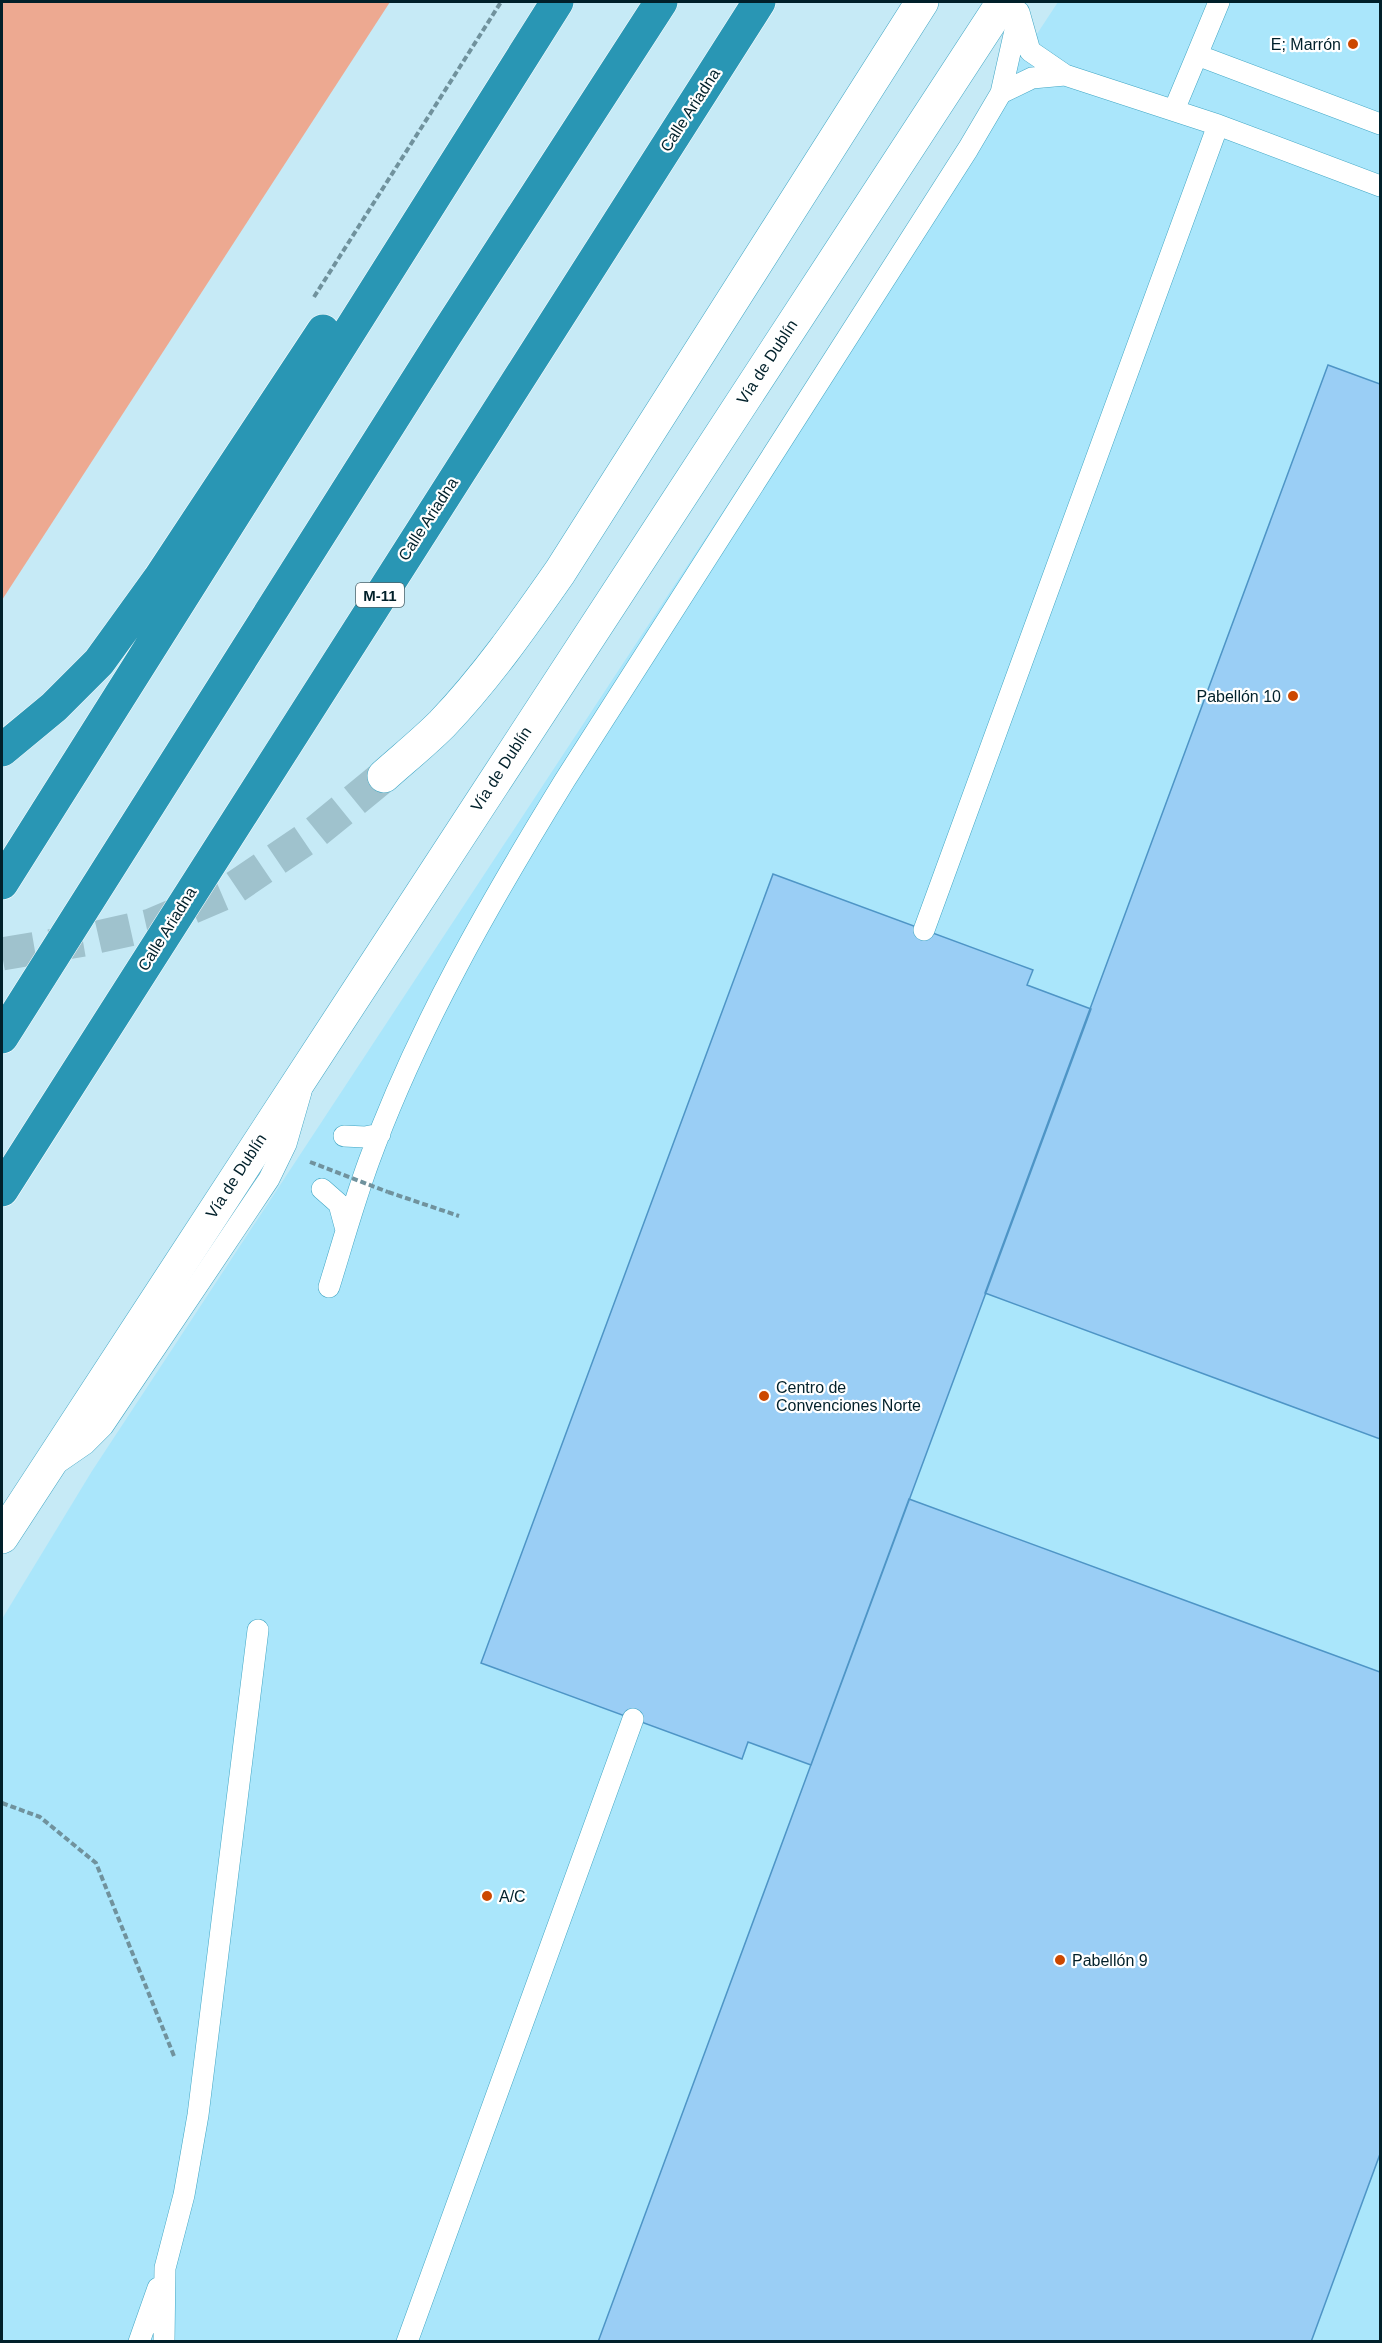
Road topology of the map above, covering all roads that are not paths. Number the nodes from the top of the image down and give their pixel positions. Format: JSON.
{"nodes":[{"id":1,"x":557,"y":2,"type":"edge"},
{"id":2,"x":661,"y":2,"type":"edge"},
{"id":3,"x":759,"y":2,"type":"edge"},
{"id":4,"x":922,"y":2,"type":"edge"},
{"id":5,"x":1219,"y":2,"type":"edge"},
{"id":6,"x":1014,"y":5,"type":"edge"},
{"id":7,"x":1197,"y":55,"type":"junction"},
{"id":8,"x":1065,"y":75,"type":"junction"},
{"id":9,"x":1001,"y":93,"type":"junction"},
{"id":10,"x":1174,"y":110,"type":"junction"},
{"id":11,"x":1380,"y":124,"type":"edge"},
{"id":12,"x":1218,"y":126,"type":"junction"},
{"id":13,"x":1380,"y":186,"type":"edge"},
{"id":14,"x":438,"y":190,"type":"junction"},
{"id":15,"x":2,"y":750,"type":"edge"},
{"id":16,"x":384,"y":776,"type":"tunnel mouth"},
{"id":17,"x":2,"y":883,"type":"edge"},
{"id":18,"x":924,"y":930,"type":"dead end"},
{"id":19,"x":2,"y":1037,"type":"edge"},
{"id":20,"x":380,"y":1134,"type":"junction"},
{"id":21,"x":344,"y":1136,"type":"dead end"},
{"id":22,"x":322,"y":1189,"type":"dead end"},
{"id":23,"x":2,"y":1190,"type":"edge"},
{"id":24,"x":346,"y":1231,"type":"junction"},
{"id":25,"x":329,"y":1287,"type":"dead end"},
{"id":26,"x":2,"y":1537,"type":"edge"},
{"id":27,"x":258,"y":1630,"type":"dead end"},
{"id":28,"x":633,"y":1719,"type":"dead end"},
{"id":29,"x":165,"y":2268,"type":"junction"},
{"id":30,"x":139,"y":2342,"type":"edge"},
{"id":31,"x":164,"y":2342,"type":"edge"},
{"id":32,"x":407,"y":2342,"type":"edge"}],
"edges":[{"from":1,"to":14,"type":"highway"},
{"from":2,"to":19,"type":"highway"},
{"from":3,"to":23,"type":"highway","name":"Calle Ariadna","number":"M-11"},
{"from":4,"to":16,"type":"street"},
{"from":5,"to":7,"type":"lane"},
{"from":6,"to":8,"type":"lane"},
{"from":6,"to":9,"type":"lane"},
{"from":6,"to":26,"type":"street","name":"Vía de Dublín"},
{"from":7,"to":10,"type":"lane"},
{"from":7,"to":11,"type":"lane"},
{"from":8,"to":9,"type":"lane"},
{"from":8,"to":10,"type":"lane"},
{"from":9,"to":20,"type":"lane"},
{"from":10,"to":12,"type":"lane"},
{"from":12,"to":13,"type":"lane"},
{"from":12,"to":18,"type":"lane"},
{"from":14,"to":15,"type":"highway"},
{"from":14,"to":17,"type":"highway"},
{"from":20,"to":21,"type":"lane"},
{"from":20,"to":24,"type":"lane"},
{"from":22,"to":24,"type":"lane"},
{"from":24,"to":25,"type":"lane"},
{"from":27,"to":29,"type":"lane"},
{"from":28,"to":32,"type":"lane"},
{"from":29,"to":30,"type":"lane"},
{"from":29,"to":31,"type":"lane"}]}
